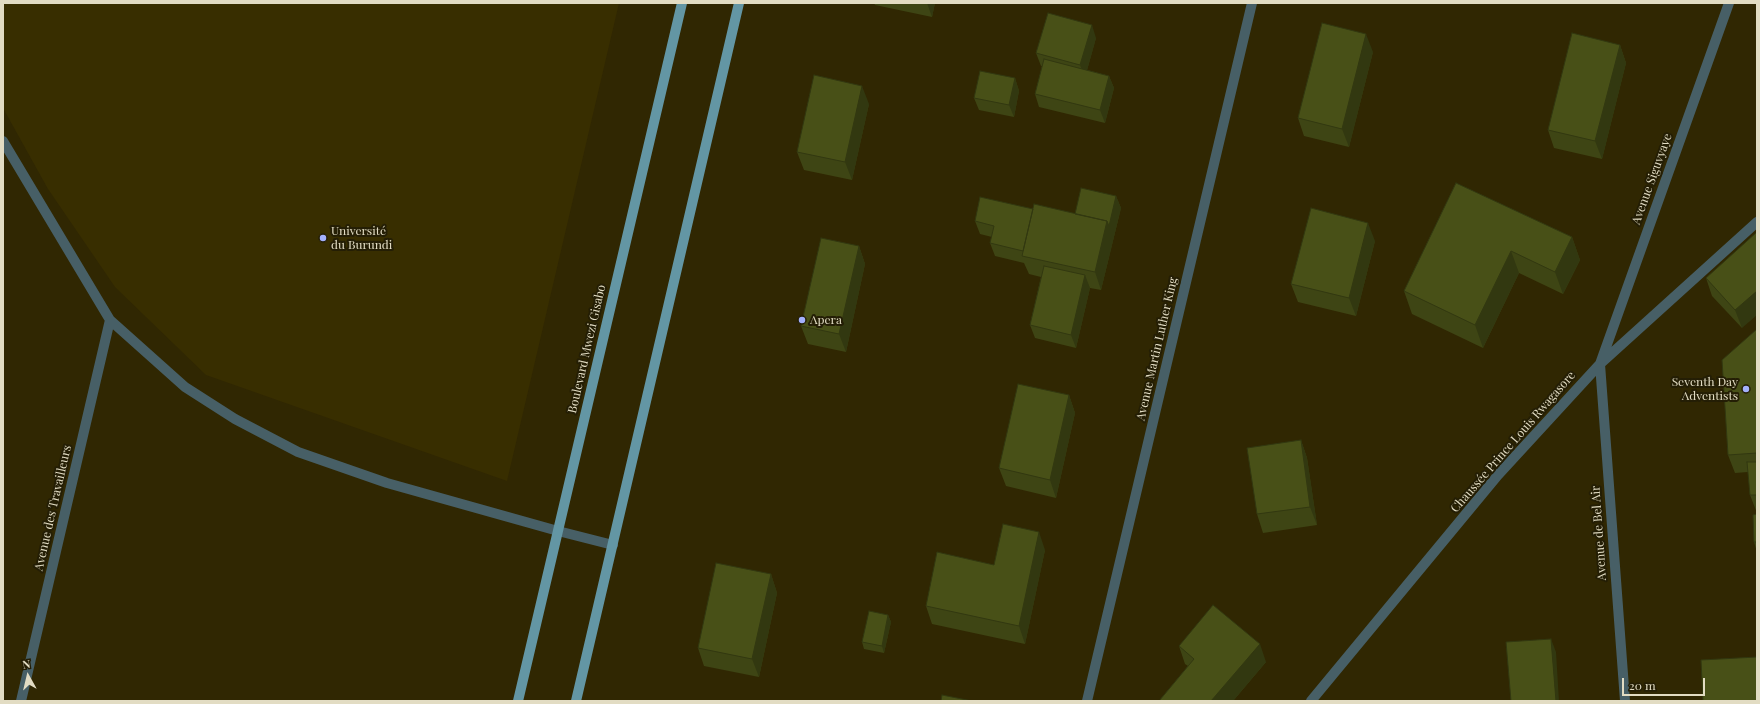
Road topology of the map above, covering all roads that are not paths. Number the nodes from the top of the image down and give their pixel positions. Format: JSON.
{"nodes":[{"id":1,"x":682,"y":3,"type":"edge"},
{"id":2,"x":739,"y":3,"type":"edge"},
{"id":3,"x":1252,"y":3,"type":"edge"},
{"id":4,"x":1729,"y":3,"type":"edge"},
{"id":5,"x":3,"y":141,"type":"edge"},
{"id":6,"x":1757,"y":222,"type":"edge"},
{"id":7,"x":110,"y":320,"type":"junction"},
{"id":8,"x":1600,"y":364,"type":"junction"},
{"id":9,"x":558,"y":531,"type":"junction"},
{"id":10,"x":613,"y":544,"type":"junction"},
{"id":11,"x":21,"y":701,"type":"edge"},
{"id":12,"x":518,"y":701,"type":"edge"},
{"id":13,"x":576,"y":701,"type":"edge"},
{"id":14,"x":1088,"y":701,"type":"edge"},
{"id":15,"x":1311,"y":701,"type":"edge"},
{"id":16,"x":1625,"y":701,"type":"edge"}],
"edges":[{"from":1,"to":9,"type":"main road","name":"Boulevard Mwezi Gisabo"},
{"from":2,"to":10,"type":"main road"},
{"from":3,"to":14,"type":"street","name":"Avenue Martin Luther King"},
{"from":4,"to":8,"type":"street","name":"Avenue Siguvyaye"},
{"from":5,"to":7,"type":"street"},
{"from":6,"to":8,"type":"street","name":"Chaussée Prince Louis Rwagasore"},
{"from":7,"to":9,"type":"street"},
{"from":7,"to":11,"type":"street","name":"Avenue des Travailleurs"},
{"from":8,"to":15,"type":"street","name":"Chaussée Prince Louis Rwagasore"},
{"from":8,"to":16,"type":"street","name":"Avenue de Bel Air"},
{"from":9,"to":10,"type":"street"},
{"from":9,"to":12,"type":"main road","name":"Boulevard Mwezi Gisabo"},
{"from":10,"to":13,"type":"main road"}]}
